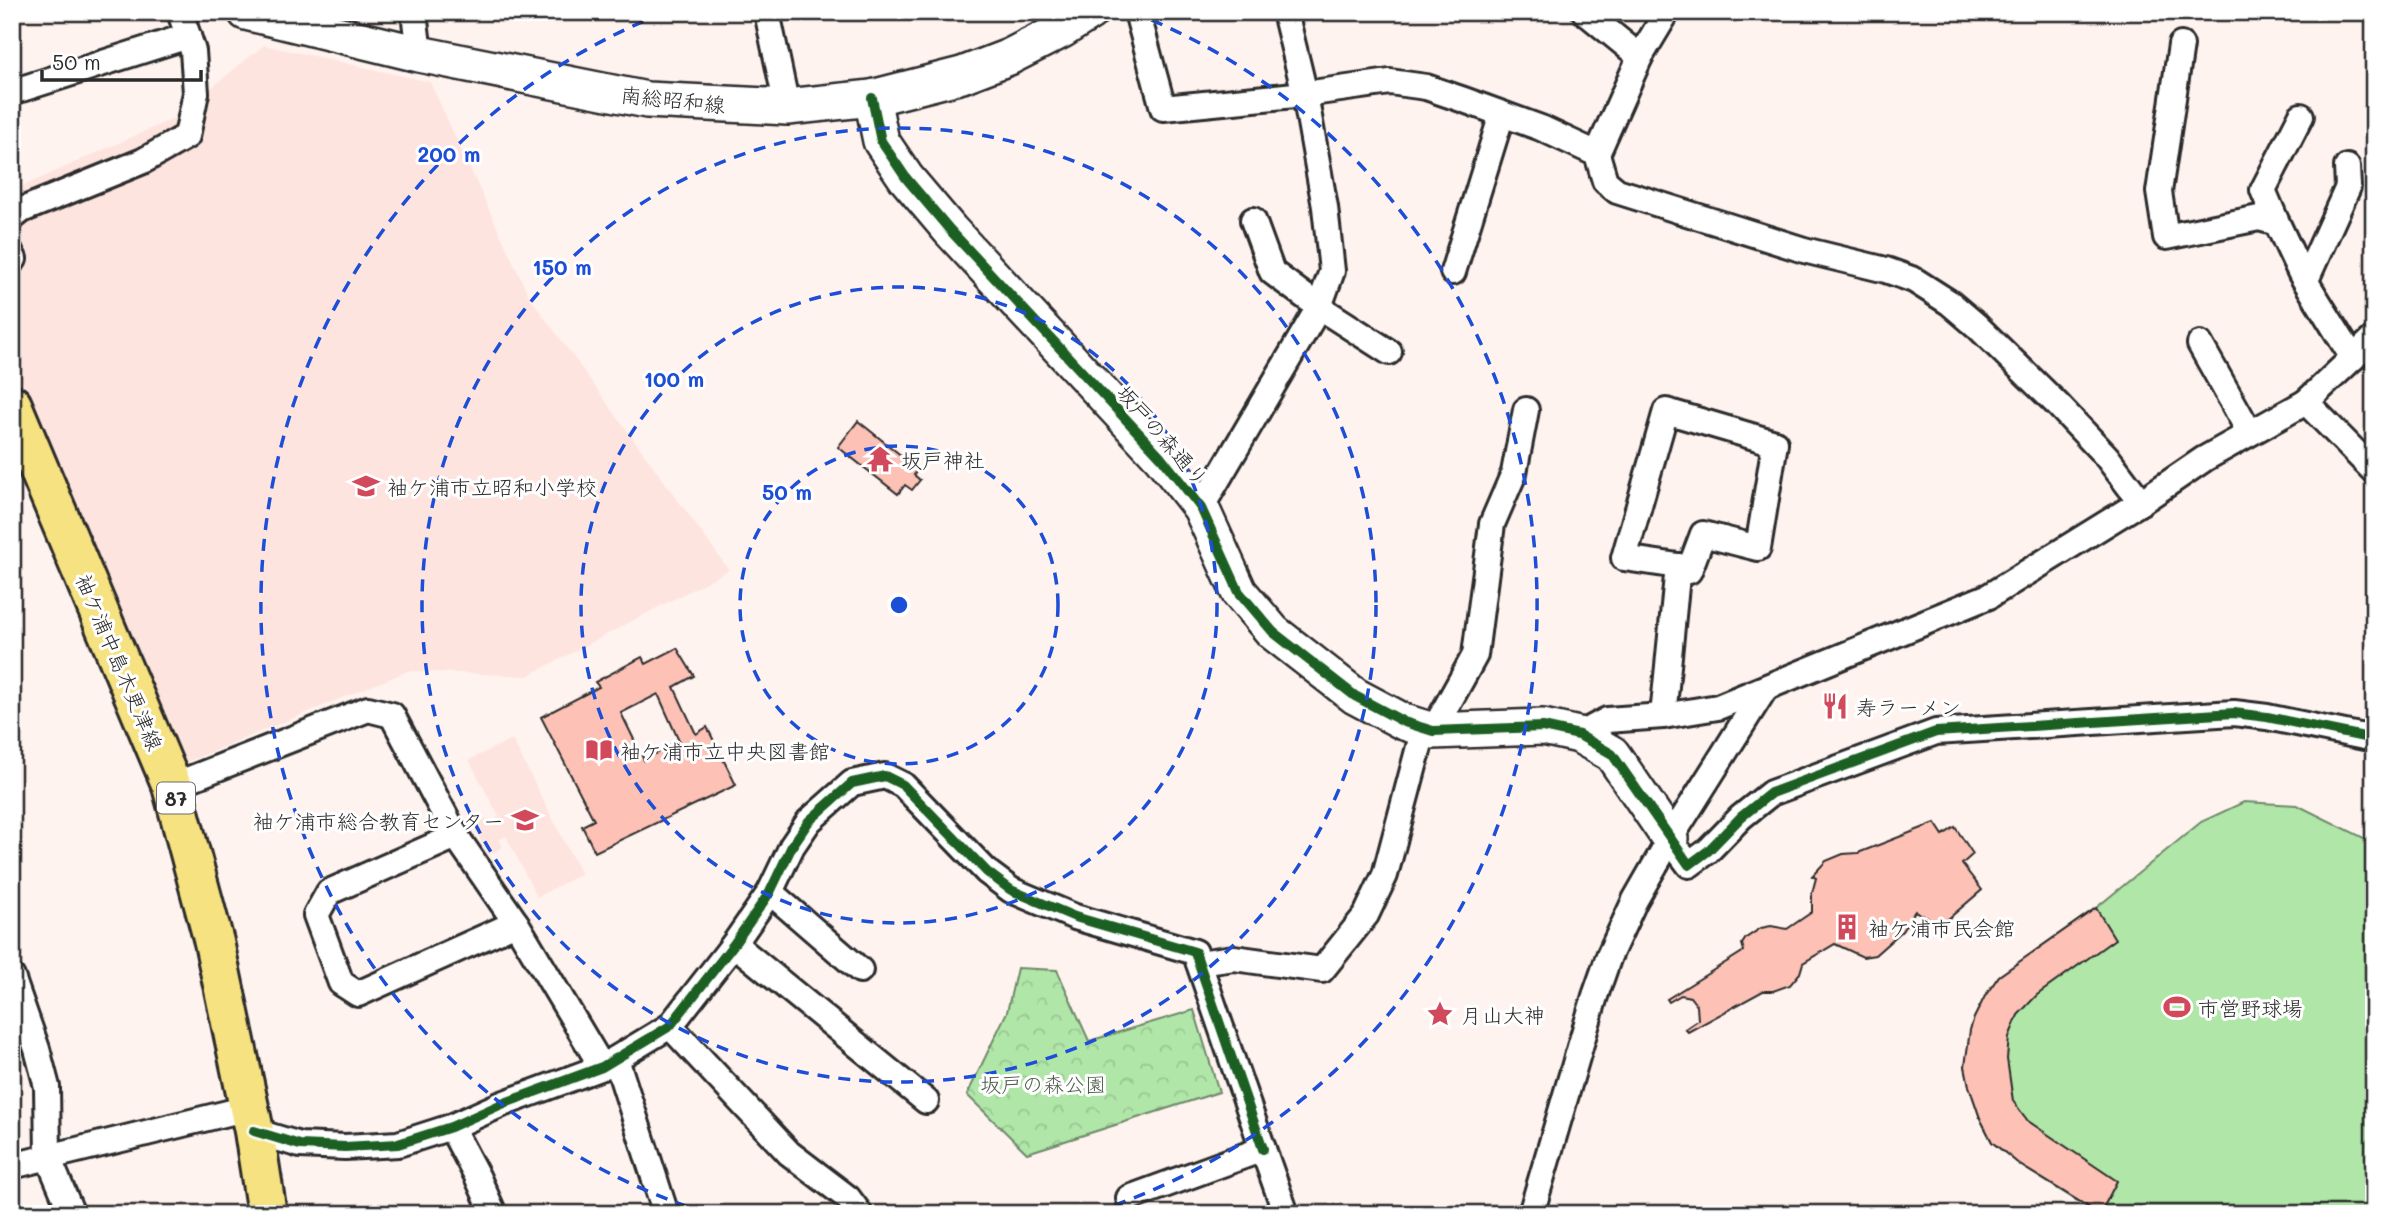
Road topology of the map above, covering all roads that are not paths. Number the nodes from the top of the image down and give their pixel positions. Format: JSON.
{"nodes":[{"id":1,"x":180,"y":12,"type":"edge"},
{"id":2,"x":246,"y":12,"type":"edge"},
{"id":3,"x":414,"y":12,"type":"edge"},
{"id":4,"x":767,"y":12,"type":"edge"},
{"id":5,"x":1090,"y":12,"type":"edge"},
{"id":6,"x":1137,"y":12,"type":"edge"},
{"id":7,"x":1286,"y":12,"type":"edge"},
{"id":8,"x":1585,"y":12,"type":"edge"},
{"id":9,"x":1667,"y":12,"type":"edge"},
{"id":10,"x":188,"y":36,"type":"junction"},
{"id":11,"x":2181,"y":45,"type":"dead end"},
{"id":12,"x":419,"y":54,"type":"junction"},
{"id":13,"x":1640,"y":57,"type":"junction"},
{"id":14,"x":12,"y":92,"type":"edge"},
{"id":15,"x":1305,"y":94,"type":"junction"},
{"id":16,"x":872,"y":98,"type":"junction"},
{"id":17,"x":787,"y":107,"type":"junction"},
{"id":18,"x":1502,"y":114,"type":"junction"},
{"id":19,"x":2301,"y":116,"type":"dead end"},
{"id":20,"x":1597,"y":154,"type":"junction"},
{"id":21,"x":2347,"y":167,"type":"dead end"},
{"id":22,"x":12,"y":218,"type":"edge"},
{"id":23,"x":1253,"y":220,"type":"dead end"},
{"id":24,"x":2277,"y":223,"type":"junction"},
{"id":25,"x":1453,"y":272,"type":"dead end"},
{"id":26,"x":2305,"y":280,"type":"junction"},
{"id":27,"x":1319,"y":307,"type":"junction"},
{"id":28,"x":2374,"y":338,"type":"edge"},
{"id":29,"x":2200,"y":344,"type":"dead end"},
{"id":30,"x":1389,"y":352,"type":"dead end"},
{"id":31,"x":2353,"y":358,"type":"junction"},
{"id":32,"x":2306,"y":402,"type":"junction"},
{"id":33,"x":13,"y":410,"type":"edge"},
{"id":34,"x":1526,"y":410,"type":"dead end"},
{"id":35,"x":2250,"y":433,"type":"junction"},
{"id":36,"x":2374,"y":471,"type":"edge"},
{"id":37,"x":2141,"y":502,"type":"junction"},
{"id":38,"x":1201,"y":508,"type":"junction"},
{"id":39,"x":1678,"y":566,"type":"junction"},
{"id":40,"x":1764,"y":690,"type":"junction"},
{"id":41,"x":1663,"y":716,"type":"junction"},
{"id":42,"x":1429,"y":729,"type":"junction"},
{"id":43,"x":1579,"y":735,"type":"junction"},
{"id":44,"x":2374,"y":739,"type":"edge"},
{"id":45,"x":172,"y":786,"type":"junction"},
{"id":46,"x":456,"y":836,"type":"junction"},
{"id":47,"x":1670,"y":839,"type":"junction"},
{"id":48,"x":770,"y":892,"type":"junction"},
{"id":49,"x":516,"y":923,"type":"junction"},
{"id":50,"x":734,"y":944,"type":"junction"},
{"id":51,"x":1199,"y":962,"type":"junction"},
{"id":52,"x":860,"y":970,"type":"dead end"},
{"id":53,"x":12,"y":977,"type":"edge"},
{"id":54,"x":670,"y":1026,"type":"junction"},
{"id":55,"x":609,"y":1063,"type":"junction"},
{"id":56,"x":926,"y":1101,"type":"dead end"},
{"id":57,"x":251,"y":1120,"type":"junction"},
{"id":58,"x":451,"y":1127,"type":"junction"},
{"id":59,"x":1263,"y":1149,"type":"junction"},
{"id":60,"x":48,"y":1157,"type":"junction"},
{"id":61,"x":12,"y":1166,"type":"edge"},
{"id":62,"x":1129,"y":1198,"type":"dead end"},
{"id":63,"x":72,"y":1214,"type":"edge"},
{"id":64,"x":267,"y":1214,"type":"edge"},
{"id":65,"x":494,"y":1214,"type":"edge"},
{"id":66,"x":666,"y":1214,"type":"edge"},
{"id":67,"x":860,"y":1214,"type":"edge"},
{"id":68,"x":1286,"y":1214,"type":"edge"},
{"id":69,"x":1531,"y":1214,"type":"edge"}],
"edges":[{"from":1,"to":10,"type":"street"},
{"from":2,"to":12,"type":"street","name":"南総昭和線"},
{"from":3,"to":12,"type":"street"},
{"from":4,"to":17,"type":"street"},
{"from":5,"to":16,"type":"street","name":"南総昭和線"},
{"from":6,"to":15,"type":"street"},
{"from":7,"to":15,"type":"street"},
{"from":8,"to":13,"type":"street"},
{"from":9,"to":13,"type":"street"},
{"from":10,"to":14,"type":"street"},
{"from":10,"to":22,"type":"street"},
{"from":11,"to":24,"type":"street"},
{"from":12,"to":17,"type":"street","name":"南総昭和線"},
{"from":13,"to":20,"type":"street"},
{"from":15,"to":18,"type":"street"},
{"from":15,"to":27,"type":"street"},
{"from":16,"to":17,"type":"street","name":"南総昭和線"},
{"from":16,"to":38,"type":"street","name":"坂戸の森通り"},
{"from":18,"to":20,"type":"street"},
{"from":18,"to":25,"type":"street"},
{"from":19,"to":24,"type":"street"},
{"from":20,"to":37,"type":"street"},
{"from":21,"to":26,"type":"street"},
{"from":23,"to":27,"type":"street"},
{"from":24,"to":26,"type":"street"},
{"from":26,"to":31,"type":"street"},
{"from":27,"to":30,"type":"street"},
{"from":27,"to":38,"type":"street"},
{"from":28,"to":31,"type":"street"},
{"from":29,"to":35,"type":"street"},
{"from":31,"to":32,"type":"street"},
{"from":32,"to":35,"type":"street"},
{"from":32,"to":36,"type":"street"},
{"from":33,"to":45,"type":"main road","name":"袖ケ浦中島木更津線","number":"87"},
{"from":34,"to":42,"type":"street"},
{"from":35,"to":37,"type":"street"},
{"from":37,"to":40,"type":"street"},
{"from":38,"to":42,"type":"street","name":"坂戸の森通り"},
{"from":39,"to":39,"type":"street"},
{"from":39,"to":41,"type":"street"},
{"from":40,"to":41,"type":"street"},
{"from":40,"to":47,"type":"street"},
{"from":41,"to":43,"type":"street"},
{"from":42,"to":43,"type":"street","name":"坂戸の森通り"},
{"from":42,"to":51,"type":"street"},
{"from":43,"to":47,"type":"street","name":"坂戸の森通り"},
{"from":44,"to":47,"type":"street"},
{"from":45,"to":46,"type":"street"},
{"from":45,"to":57,"type":"main road","name":"袖ケ浦中島木更津線","number":"87"},
{"from":46,"to":49,"type":"street"},
{"from":46,"to":49,"type":"street"},
{"from":47,"to":69,"type":"street"},
{"from":48,"to":50,"type":"street"},
{"from":48,"to":51,"type":"street"},
{"from":48,"to":52,"type":"street"},
{"from":49,"to":55,"type":"street"},
{"from":50,"to":54,"type":"street"},
{"from":50,"to":56,"type":"street"},
{"from":51,"to":59,"type":"street"},
{"from":53,"to":60,"type":"street"},
{"from":54,"to":55,"type":"street"},
{"from":54,"to":67,"type":"street"},
{"from":55,"to":58,"type":"street"},
{"from":55,"to":66,"type":"street"},
{"from":57,"to":58,"type":"street"},
{"from":57,"to":60,"type":"street"},
{"from":57,"to":64,"type":"main road","name":"袖ケ浦中島木更津線","number":"87"},
{"from":58,"to":65,"type":"street"},
{"from":59,"to":62,"type":"street"},
{"from":59,"to":68,"type":"street"},
{"from":60,"to":61,"type":"street"},
{"from":60,"to":63,"type":"street"}]}
